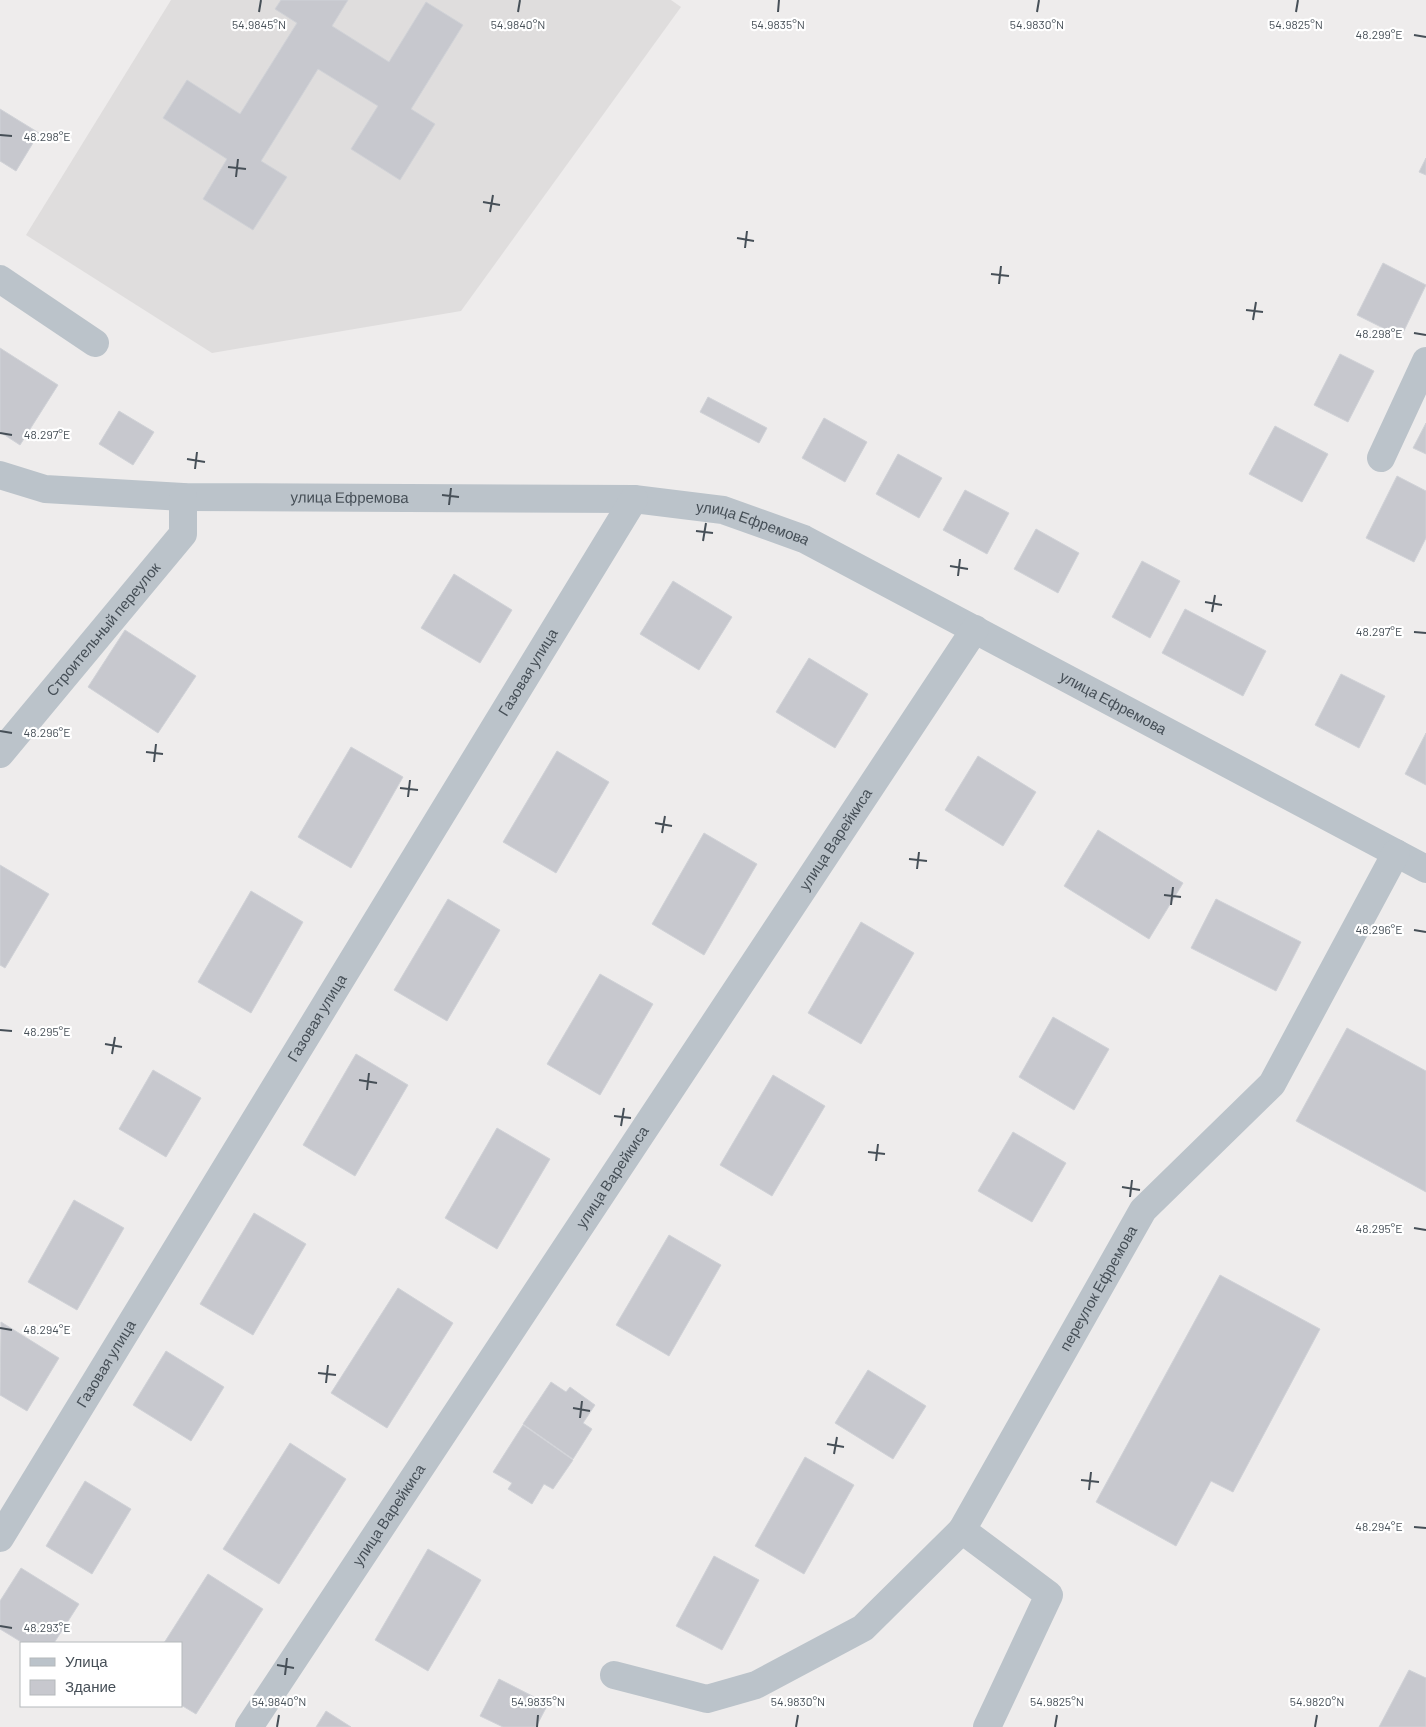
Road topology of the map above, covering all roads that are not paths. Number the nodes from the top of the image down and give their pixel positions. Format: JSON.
{"nodes":[{"id":1,"x":0,"y":280,"type":"edge"},
{"id":2,"x":95,"y":343,"type":"dead end"},
{"id":3,"x":1426,"y":361,"type":"edge"},
{"id":4,"x":1381,"y":458,"type":"dead end"},
{"id":5,"x":0,"y":475,"type":"edge"},
{"id":6,"x":182,"y":497,"type":"junction"},
{"id":7,"x":634,"y":499,"type":"junction"},
{"id":8,"x":975,"y":629,"type":"junction"},
{"id":9,"x":0,"y":754,"type":"edge"},
{"id":10,"x":1396,"y":853,"type":"junction"},
{"id":11,"x":1426,"y":869,"type":"edge"},
{"id":12,"x":962,"y":1530,"type":"junction"},
{"id":13,"x":0,"y":1538,"type":"edge"},
{"id":14,"x":614,"y":1675,"type":"dead end"},
{"id":15,"x":249,"y":1727,"type":"edge"},
{"id":16,"x":987,"y":1727,"type":"edge"}],
"edges":[{"from":1,"to":2,"type":"street"},
{"from":3,"to":4,"type":"street"},
{"from":5,"to":6,"type":"street","name":"улица Ефремова"},
{"from":6,"to":7,"type":"street","name":"улица Ефремова"},
{"from":6,"to":9,"type":"street","name":"Строительный переулок"},
{"from":7,"to":8,"type":"street","name":"улица Ефремова"},
{"from":7,"to":13,"type":"street","name":"Газовая улица"},
{"from":8,"to":10,"type":"street","name":"улица Ефремова"},
{"from":8,"to":15,"type":"street","name":"улица Варейкиса"},
{"from":10,"to":11,"type":"street","name":"улица Ефремова"},
{"from":10,"to":12,"type":"street","name":"переулок Ефремова"},
{"from":12,"to":14,"type":"street","name":"переулок Ефремова"},
{"from":12,"to":16,"type":"street"}]}
